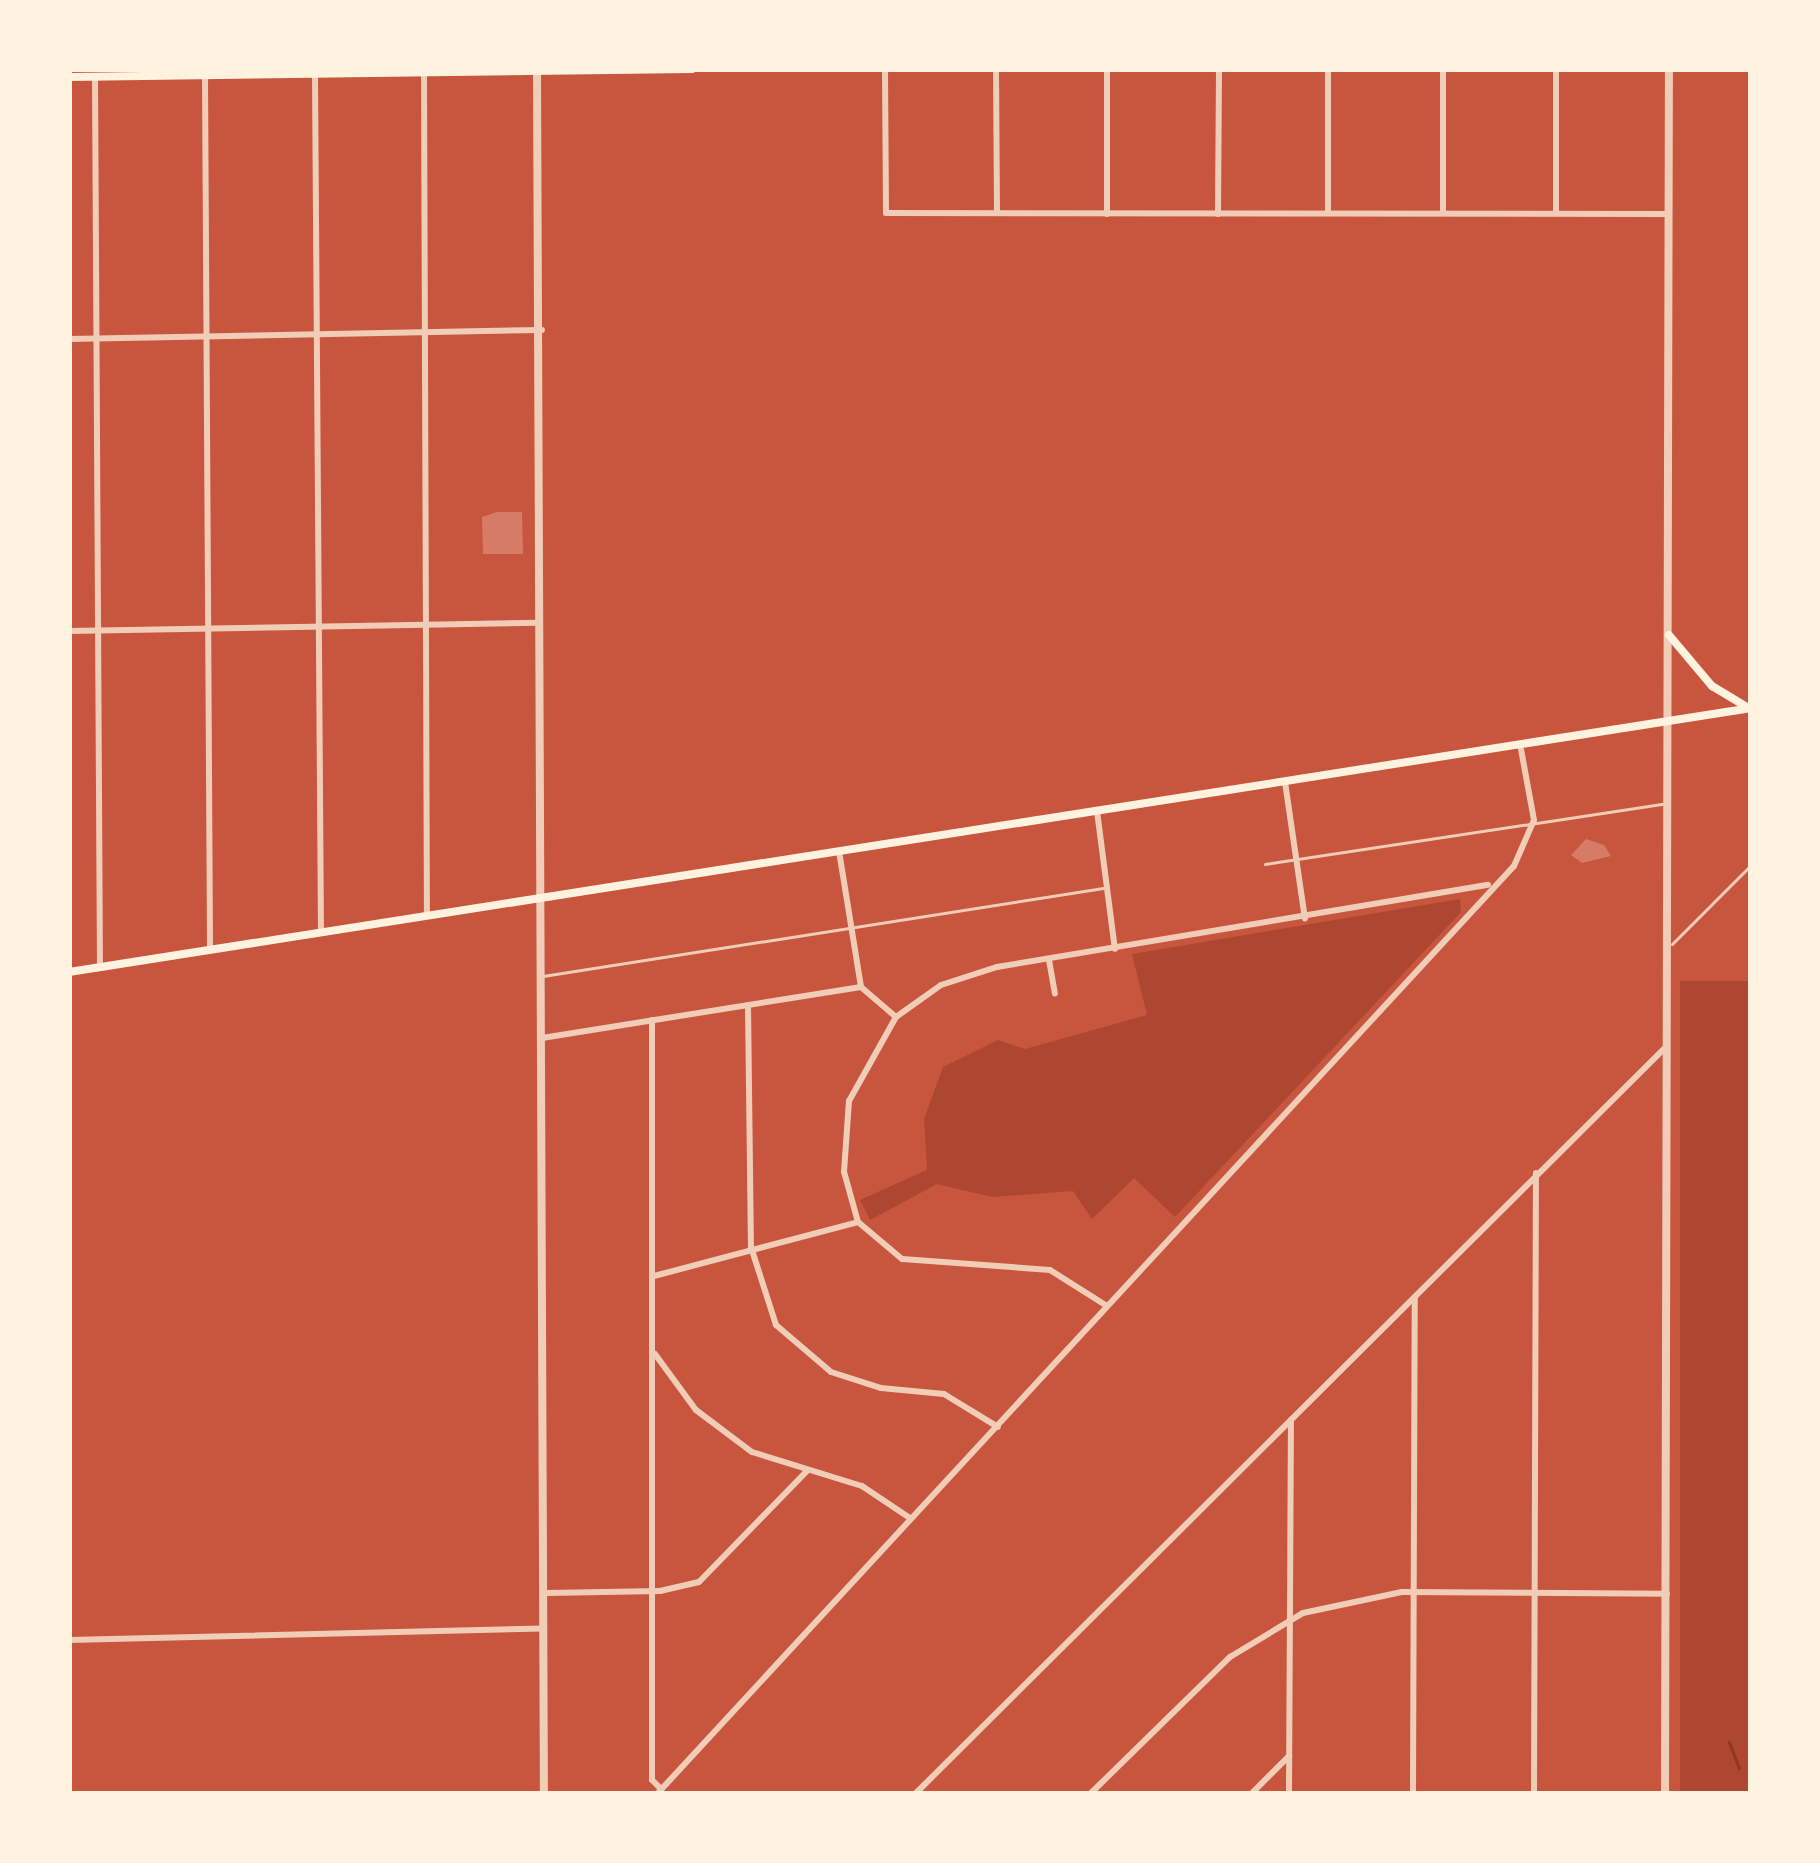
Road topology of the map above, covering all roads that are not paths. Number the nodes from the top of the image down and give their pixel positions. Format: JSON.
{"nodes":[{"id":1,"x":639,"y":69,"type":"edge"},
{"id":2,"x":692,"y":69,"type":"edge"},
{"id":3,"x":885,"y":69,"type":"edge"},
{"id":4,"x":996,"y":69,"type":"edge"},
{"id":5,"x":1108,"y":69,"type":"edge"},
{"id":6,"x":1219,"y":69,"type":"edge"},
{"id":7,"x":1328,"y":69,"type":"edge"},
{"id":8,"x":1442,"y":69,"type":"edge"},
{"id":9,"x":1556,"y":69,"type":"edge"},
{"id":10,"x":1669,"y":69,"type":"edge"},
{"id":11,"x":537,"y":70,"type":"edge"},
{"id":12,"x":376,"y":72,"type":"edge"},
{"id":13,"x":424,"y":74,"type":"junction"},
{"id":14,"x":315,"y":75,"type":"junction"},
{"id":15,"x":205,"y":76,"type":"junction"},
{"id":16,"x":69,"y":77,"type":"edge"},
{"id":17,"x":95,"y":77,"type":"junction"},
{"id":18,"x":998,"y":213,"type":"junction"},
{"id":19,"x":1328,"y":213,"type":"junction"},
{"id":20,"x":1443,"y":213,"type":"junction"},
{"id":21,"x":1556,"y":213,"type":"junction"},
{"id":22,"x":1107,"y":214,"type":"junction"},
{"id":23,"x":1218,"y":214,"type":"junction"},
{"id":24,"x":1670,"y":214,"type":"junction"},
{"id":25,"x":542,"y":330,"type":"junction"},
{"id":26,"x":426,"y":332,"type":"junction"},
{"id":27,"x":316,"y":334,"type":"junction"},
{"id":28,"x":206,"y":336,"type":"junction"},
{"id":29,"x":69,"y":339,"type":"edge"},
{"id":30,"x":96,"y":339,"type":"junction"},
{"id":31,"x":540,"y":622,"type":"junction"},
{"id":32,"x":427,"y":625,"type":"junction"},
{"id":33,"x":316,"y":627,"type":"junction"},
{"id":34,"x":206,"y":629,"type":"junction"},
{"id":35,"x":96,"y":630,"type":"junction"},
{"id":36,"x":69,"y":631,"type":"edge"},
{"id":37,"x":1670,"y":635,"type":"junction"},
{"id":38,"x":1750,"y":708,"type":"edge"},
{"id":39,"x":1670,"y":721,"type":"junction"},
{"id":40,"x":1520,"y":744,"type":"junction"},
{"id":41,"x":1285,"y":782,"type":"junction"},
{"id":42,"x":1670,"y":803,"type":"junction"},
{"id":43,"x":1097,"y":811,"type":"junction"},
{"id":44,"x":1534,"y":820,"type":"junction"},
{"id":45,"x":839,"y":851,"type":"junction"},
{"id":46,"x":1298,"y":860,"type":"junction"},
{"id":47,"x":1265,"y":864,"type":"dead end"},
{"id":48,"x":1751,"y":865,"type":"edge"},
{"id":49,"x":1491,"y":884,"type":"junction"},
{"id":50,"x":1106,"y":888,"type":"junction"},
{"id":51,"x":541,"y":898,"type":"junction"},
{"id":52,"x":428,"y":916,"type":"junction"},
{"id":53,"x":1305,"y":919,"type":"junction"},
{"id":54,"x":852,"y":929,"type":"junction"},
{"id":55,"x":321,"y":933,"type":"junction"},
{"id":56,"x":1670,"y":946,"type":"junction"},
{"id":57,"x":210,"y":950,"type":"junction"},
{"id":58,"x":1115,"y":950,"type":"junction"},
{"id":59,"x":1049,"y":960,"type":"junction"},
{"id":60,"x":100,"y":967,"type":"junction"},
{"id":61,"x":69,"y":972,"type":"edge"},
{"id":62,"x":542,"y":976,"type":"junction"},
{"id":63,"x":861,"y":988,"type":"junction"},
{"id":64,"x":1055,"y":993,"type":"dead end"},
{"id":65,"x":748,"y":1005,"type":"junction"},
{"id":66,"x":896,"y":1017,"type":"junction"},
{"id":67,"x":652,"y":1020,"type":"junction"},
{"id":68,"x":542,"y":1038,"type":"junction"},
{"id":69,"x":1670,"y":1044,"type":"junction"},
{"id":70,"x":1536,"y":1173,"type":"junction"},
{"id":71,"x":858,"y":1222,"type":"junction"},
{"id":72,"x":751,"y":1247,"type":"junction"},
{"id":73,"x":654,"y":1276,"type":"junction"},
{"id":74,"x":1415,"y":1294,"type":"junction"},
{"id":75,"x":1107,"y":1306,"type":"junction"},
{"id":76,"x":653,"y":1351,"type":"junction"},
{"id":77,"x":1291,"y":1420,"type":"junction"},
{"id":78,"x":998,"y":1427,"type":"junction"},
{"id":79,"x":807,"y":1471,"type":"junction"},
{"id":80,"x":910,"y":1518,"type":"junction"},
{"id":81,"x":652,"y":1589,"type":"junction"},
{"id":82,"x":1536,"y":1591,"type":"junction"},
{"id":83,"x":1413,"y":1592,"type":"junction"},
{"id":84,"x":546,"y":1593,"type":"junction"},
{"id":85,"x":1667,"y":1594,"type":"junction"},
{"id":86,"x":1291,"y":1619,"type":"junction"},
{"id":87,"x":544,"y":1628,"type":"junction"},
{"id":88,"x":69,"y":1640,"type":"edge"},
{"id":89,"x":1289,"y":1756,"type":"junction"},
{"id":90,"x":659,"y":1791,"type":"edge"},
{"id":91,"x":921,"y":1791,"type":"edge"},
{"id":92,"x":544,"y":1794,"type":"edge"},
{"id":93,"x":1090,"y":1794,"type":"edge"},
{"id":94,"x":1251,"y":1794,"type":"edge"},
{"id":95,"x":1289,"y":1794,"type":"edge"},
{"id":96,"x":1413,"y":1794,"type":"edge"},
{"id":97,"x":1534,"y":1794,"type":"edge"},
{"id":98,"x":1665,"y":1794,"type":"edge"}],
"edges":[{"from":1,"to":2,"type":"main road"},
{"from":1,"to":11,"type":"main road"},
{"from":3,"to":18,"type":"street"},
{"from":4,"to":18,"type":"street"},
{"from":5,"to":22,"type":"street"},
{"from":6,"to":23,"type":"street"},
{"from":7,"to":19,"type":"street"},
{"from":8,"to":20,"type":"street"},
{"from":9,"to":21,"type":"street"},
{"from":10,"to":24,"type":"street"},
{"from":11,"to":13,"type":"main road"},
{"from":11,"to":25,"type":"street"},
{"from":12,"to":13,"type":"main road"},
{"from":12,"to":14,"type":"main road"},
{"from":13,"to":26,"type":"street"},
{"from":14,"to":15,"type":"main road"},
{"from":14,"to":27,"type":"street"},
{"from":15,"to":17,"type":"main road"},
{"from":15,"to":28,"type":"street"},
{"from":16,"to":17,"type":"main road"},
{"from":17,"to":30,"type":"street"},
{"from":18,"to":22,"type":"street"},
{"from":19,"to":20,"type":"street"},
{"from":19,"to":23,"type":"street"},
{"from":20,"to":21,"type":"street"},
{"from":21,"to":24,"type":"street"},
{"from":22,"to":23,"type":"street"},
{"from":24,"to":37,"type":"street"},
{"from":25,"to":26,"type":"street"},
{"from":25,"to":31,"type":"street"},
{"from":26,"to":27,"type":"street"},
{"from":26,"to":32,"type":"street"},
{"from":27,"to":28,"type":"street"},
{"from":27,"to":33,"type":"street"},
{"from":28,"to":30,"type":"street"},
{"from":28,"to":34,"type":"street"},
{"from":29,"to":30,"type":"street"},
{"from":30,"to":35,"type":"street"},
{"from":31,"to":32,"type":"street"},
{"from":31,"to":51,"type":"street"},
{"from":32,"to":33,"type":"street"},
{"from":32,"to":52,"type":"street"},
{"from":33,"to":34,"type":"street"},
{"from":33,"to":55,"type":"street"},
{"from":34,"to":35,"type":"street"},
{"from":34,"to":57,"type":"street"},
{"from":35,"to":36,"type":"street"},
{"from":35,"to":60,"type":"street"},
{"from":37,"to":38,"type":"main road"},
{"from":37,"to":39,"type":"street"},
{"from":38,"to":39,"type":"main road"},
{"from":39,"to":40,"type":"main road"},
{"from":39,"to":42,"type":"street"},
{"from":40,"to":41,"type":"main road"},
{"from":40,"to":44,"type":"street"},
{"from":41,"to":43,"type":"main road"},
{"from":41,"to":46,"type":"street"},
{"from":42,"to":44,"type":"lane"},
{"from":42,"to":56,"type":"street"},
{"from":43,"to":45,"type":"main road"},
{"from":43,"to":50,"type":"street"},
{"from":44,"to":46,"type":"lane"},
{"from":44,"to":49,"type":"street"},
{"from":45,"to":51,"type":"main road"},
{"from":45,"to":54,"type":"street"},
{"from":46,"to":47,"type":"lane"},
{"from":46,"to":53,"type":"street"},
{"from":48,"to":56,"type":"lane"},
{"from":49,"to":53,"type":"street"},
{"from":49,"to":75,"type":"street"},
{"from":50,"to":54,"type":"lane"},
{"from":50,"to":58,"type":"street"},
{"from":51,"to":52,"type":"main road"},
{"from":51,"to":62,"type":"street"},
{"from":52,"to":55,"type":"main road"},
{"from":53,"to":58,"type":"street"},
{"from":54,"to":62,"type":"lane"},
{"from":54,"to":63,"type":"street"},
{"from":55,"to":57,"type":"main road"},
{"from":56,"to":69,"type":"street"},
{"from":57,"to":60,"type":"main road"},
{"from":58,"to":59,"type":"street"},
{"from":59,"to":64,"type":"street"},
{"from":59,"to":66,"type":"street"},
{"from":60,"to":61,"type":"main road"},
{"from":62,"to":68,"type":"street"},
{"from":63,"to":65,"type":"street"},
{"from":63,"to":66,"type":"street"},
{"from":65,"to":67,"type":"street"},
{"from":65,"to":72,"type":"street"},
{"from":66,"to":71,"type":"street"},
{"from":67,"to":68,"type":"street"},
{"from":67,"to":73,"type":"street"},
{"from":68,"to":84,"type":"street"},
{"from":69,"to":70,"type":"street"},
{"from":69,"to":85,"type":"street"},
{"from":70,"to":74,"type":"street"},
{"from":70,"to":82,"type":"street"},
{"from":71,"to":72,"type":"street"},
{"from":71,"to":75,"type":"street"},
{"from":72,"to":73,"type":"street"},
{"from":72,"to":78,"type":"street"},
{"from":73,"to":76,"type":"street"},
{"from":74,"to":77,"type":"street"},
{"from":74,"to":83,"type":"street"},
{"from":75,"to":78,"type":"street"},
{"from":76,"to":79,"type":"street"},
{"from":76,"to":81,"type":"street"},
{"from":77,"to":86,"type":"street"},
{"from":77,"to":91,"type":"street"},
{"from":78,"to":80,"type":"street"},
{"from":79,"to":80,"type":"street"},
{"from":79,"to":81,"type":"street"},
{"from":80,"to":90,"type":"street"},
{"from":81,"to":84,"type":"street"},
{"from":81,"to":90,"type":"street"},
{"from":82,"to":83,"type":"street"},
{"from":82,"to":85,"type":"street"},
{"from":82,"to":97,"type":"street"},
{"from":83,"to":86,"type":"street"},
{"from":83,"to":96,"type":"street"},
{"from":84,"to":87,"type":"street"},
{"from":85,"to":98,"type":"street"},
{"from":86,"to":89,"type":"street"},
{"from":86,"to":93,"type":"street"},
{"from":87,"to":88,"type":"street"},
{"from":87,"to":92,"type":"street"},
{"from":89,"to":94,"type":"street"},
{"from":89,"to":95,"type":"street"}]}
